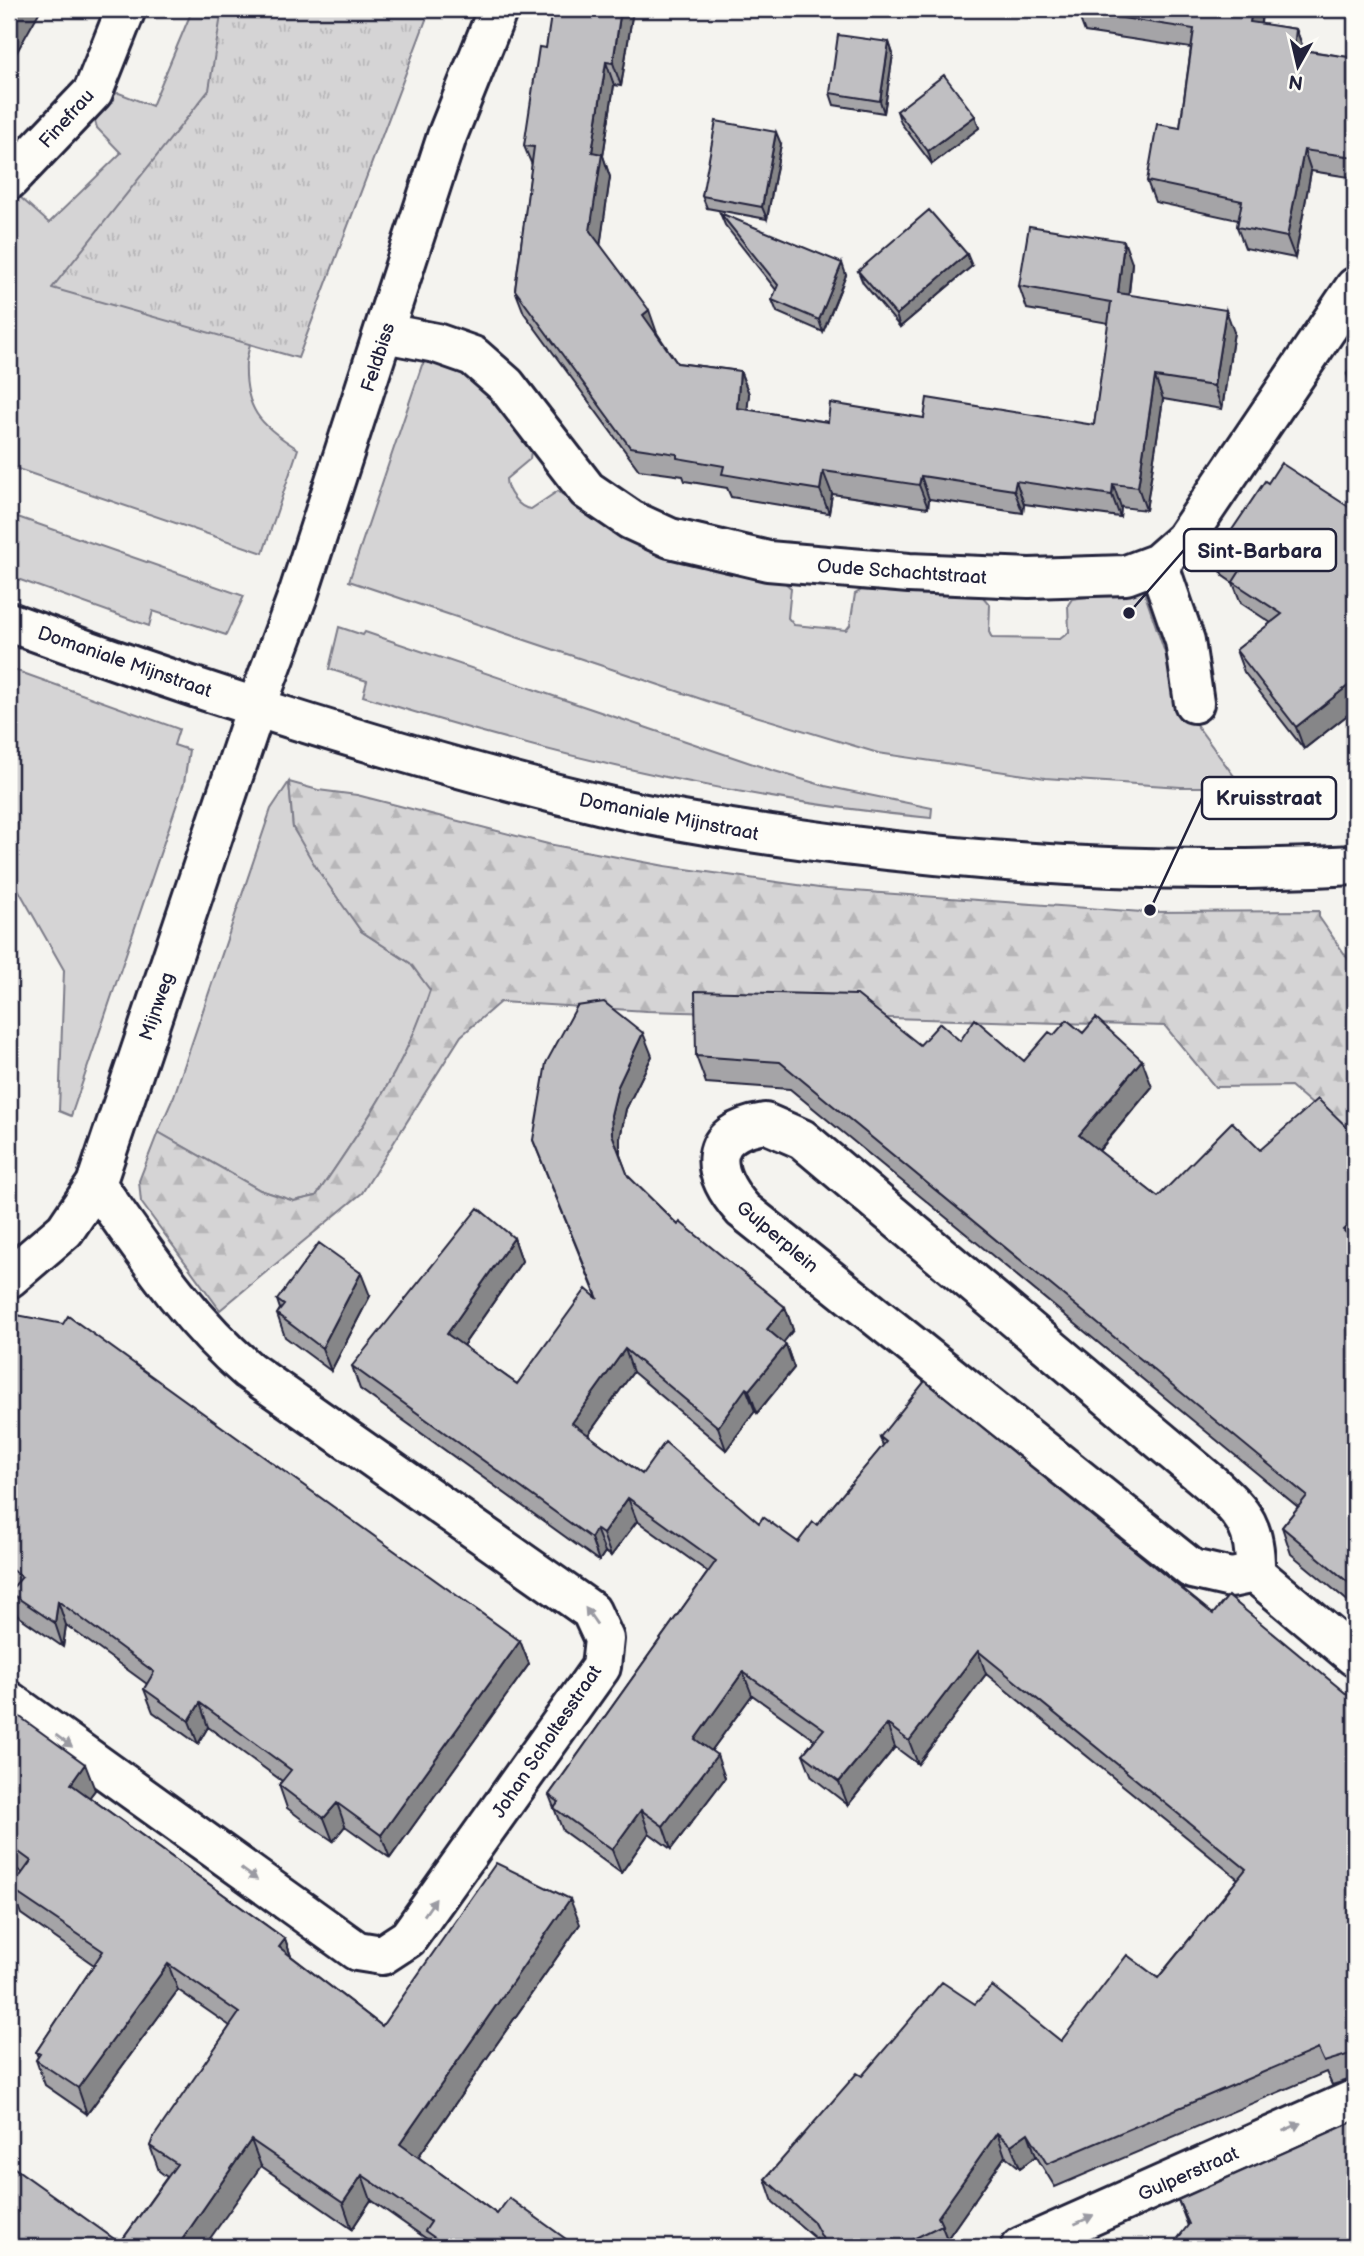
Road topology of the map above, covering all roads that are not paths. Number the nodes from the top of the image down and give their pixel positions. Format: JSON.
{"nodes":[{"id":1,"x":126,"y":9,"type":"edge"},
{"id":2,"x":498,"y":9,"type":"edge"},
{"id":3,"x":9,"y":180,"type":"edge"},
{"id":4,"x":1355,"y":288,"type":"edge"},
{"id":5,"x":385,"y":333,"type":"junction"},
{"id":6,"x":1158,"y":563,"type":"junction"},
{"id":7,"x":9,"y":622,"type":"edge"},
{"id":8,"x":1194,"y":703,"type":"dead end"},
{"id":9,"x":257,"y":705,"type":"junction"},
{"id":10,"x":1355,"y":865,"type":"edge"},
{"id":11,"x":96,"y":1184,"type":"junction"},
{"id":12,"x":9,"y":1278,"type":"edge"},
{"id":13,"x":1255,"y":1573,"type":"junction"},
{"id":14,"x":1355,"y":1657,"type":"edge"},
{"id":15,"x":9,"y":1702,"type":"edge"},
{"id":16,"x":1355,"y":2099,"type":"edge"},
{"id":17,"x":1021,"y":2247,"type":"edge"}],
"edges":[{"from":1,"to":3,"type":"street","name":"Finefrau"},
{"from":2,"to":5,"type":"street","name":"Feldbiss"},
{"from":4,"to":6,"type":"street","name":"Oude Schachtstraat"},
{"from":5,"to":6,"type":"street","name":"Oude Schachtstraat"},
{"from":5,"to":9,"type":"street","name":"Feldbiss"},
{"from":6,"to":8,"type":"street"},
{"from":7,"to":9,"type":"street","name":"Domaniale Mijnstraat"},
{"from":9,"to":10,"type":"street","name":"Domaniale Mijnstraat"},
{"from":9,"to":11,"type":"street","name":"Mijnweg"},
{"from":11,"to":12,"type":"street","name":"Mijnweg"},
{"from":15,"to":11,"type":"street","name":"Johan Scholtesstraat","one_way":true},
{"from":13,"to":13,"type":"street","name":"Gulperplein"},
{"from":13,"to":14,"type":"street"},
{"from":17,"to":16,"type":"street","name":"Gulperstraat","one_way":true}]}
